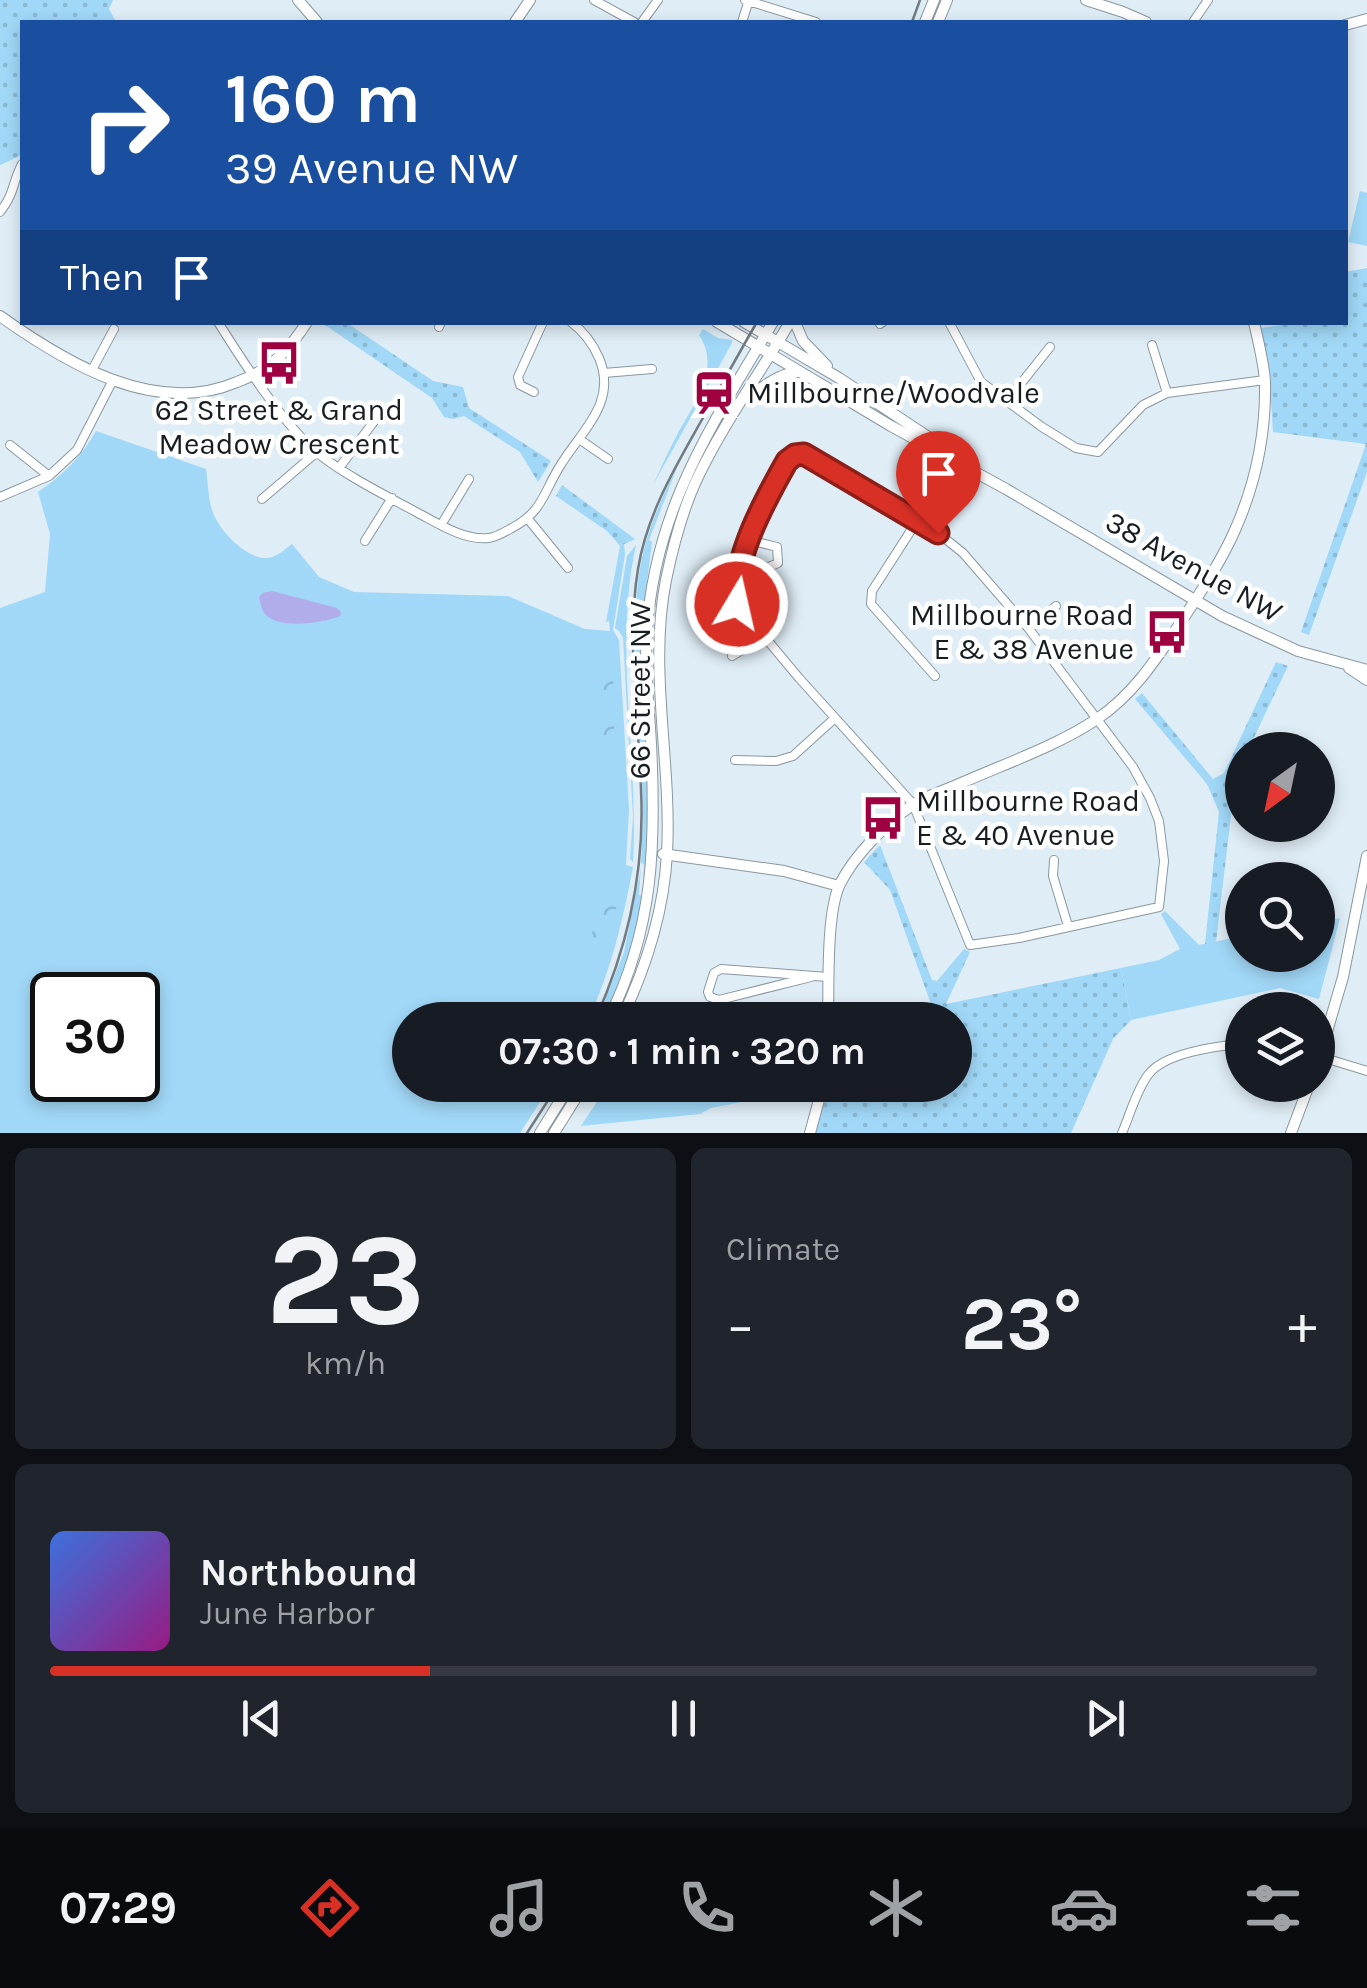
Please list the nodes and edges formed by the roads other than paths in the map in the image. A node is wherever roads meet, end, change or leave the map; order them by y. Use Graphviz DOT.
graph roads {
  1 [pos="594,0"];
  2 [pos="748,0"];
  3 [pos="1086,0"];
  4 [pos="630,20"];
  5 [pos="810,20"];
  6 [pos="1141,20"];
  7 [pos="20,168"];
  8 [pos="12,197"];
  9 [pos="20,203"];
  10 [pos="0,212"];
  11 [pos="0,316"];
  12 [pos="220,325"];
  13 [pos="305,325"];
  14 [pos="541,325"];
  15 [pos="574,325"];
  16 [pos="722,325"];
  17 [pos="751,325"];
  18 [pos="771,325"];
  19 [pos="790,325"];
  20 [pos="794,325"];
  21 [pos="951,325"];
  22 [pos="1255,325"];
  23 [pos="114,328"];
  24 [pos="766,335"];
  25 [pos="778,342"];
  26 [pos="1152,346"];
  27 [pos="758,348"];
  28 [pos="1050,348"];
  29 [pos="770,355"];
  30 [pos="652,368"];
  31 [pos="92,370"];
  32 [pos="799,372"];
  33 [pos="604,374"];
  34 [pos="253,376"];
  35 [pos="839,378"];
  36 [pos="113,380"];
  37 [pos="1265,380"];
  38 [pos="982,382"];
  39 [pos="972,386"];
  40 [pos="534,392"];
  41 [pos="1167,393"];
  42 [pos="742,400"];
  43 [pos="1008,401"];
  44 [pos="378,416"];
  45 [pos="579,439"];
  46 [pos="10,445"];
  47 [pos="317,452"];
  48 [pos="608,459"];
  49 [pos="338,468"];
  50 [pos="49,476"];
  51 [pos="469,478"];
  52 [pos="1006,489"];
  53 [pos="0,497"];
  54 [pos="392,498"];
  55 [pos="262,499"];
  56 [pos="528,519"];
  57 [pos="917,521"];
  58 [pos="441,525"];
  59 [pos="749,540"];
  60 [pos="364,541"];
  61 [pos="568,568"];
  62 [pos="738,582"];
  63 [pos="1194,600"];
  64 [pos="1056,606"];
  65 [pos="1028,629"];
  66 [pos="764,637"];
  67 [pos="732,656"];
  68 [pos="1344,664"];
  69 [pos="1367,670"];
  70 [pos="935,676"];
  71 [pos="1367,680"];
  72 [pos="835,718"];
  73 [pos="1097,719"];
  74 [pos="735,760"];
  75 [pos="913,804"];
  76 [pos="652,852"];
  77 [pos="667,855"];
  78 [pos="1367,856"];
  79 [pos="1054,860"];
  80 [pos="839,886"];
  81 [pos="1068,926"];
  82 [pos="811,977"];
  83 [pos="828,977"];
  84 [pos="616,1002"];
  85 [pos="630,1002"];
  86 [pos="828,1002"];
  87 [pos="1335,1003"];
  88 [pos="1225,1045"];
  89 [pos="1335,1063"];
  90 [pos="1367,1071"];
  91 [pos="559,1102"];
  92 [pos="573,1102"];
  93 [pos="819,1102"];
  94 [pos="1303,1102"];
  95 [pos="540,1133"];
  96 [pos="554,1133"];
  97 [pos="810,1133"];
  98 [pos="1122,1133"];
  99 [pos="1291,1133"];
  1 -- 4 [label="street"];
  2 -- 5 [label="street"];
  3 -- 6 [label="street"];
  7 -- 8 [label="street"];
  8 -- 9 [label="street"];
  8 -- 10 [label="street"];
  11 -- 31 [label="street"];
  12 -- 34 [label="street"];
  13 -- 34 [label="street"];
  14 -- 40 [label="street"];
  15 -- 33 [label="street"];
  16 -- 27 [label="street, 38 Avenue NW"];
  17 -- 24 [label="street, 38 Avenue NW"];
  18 -- 24 [label="street, 66 Street NW"];
  19 -- 25 [label="street, 66 Street NW"];
  20 -- 35 [label="street"];
  21 -- 38 [label="street"];
  22 -- 37 [label="street"];
  23 -- 31 [label="street"];
  24 -- 25 [label="street, 38 Avenue NW"];
  24 -- 27 [label="street, 66 Street NW"];
  25 -- 29 [label="street, 66 Street NW"];
  25 -- 35 [label="street, 38 Avenue NW"];
  26 -- 41 [label="street"];
  27 -- 29 [label="street, 38 Avenue NW"];
  27 -- 76 [label="street, 66 Street NW"];
  28 -- 43 [label="street"];
  29 -- 32 [label="street, 38 Avenue NW"];
  29 -- 42 [label="street, 66 Street NW"];
  30 -- 33 [label="street"];
  31 -- 36 [label="street"];
  32 -- 42 [label="street"];
  32 -- 52 [label="street, 38 Avenue NW"];
  33 -- 45 [label="street"];
  34 -- 36 [label="street"];
  34 -- 47 [label="street"];
  35 -- 52 [label="street, 38 Avenue NW"];
  36 -- 50 [label="street"];
  37 -- 41 [label="street"];
  37 -- 63 [label="street"];
  38 -- 39 [label="street"];
  38 -- 43 [label="street"];
  41 -- 43 [label="street"];
  42 -- 77 [label="street, 66 Street NW"];
  44 -- 49 [label="street"];
  45 -- 48 [label="street"];
  45 -- 56 [label="street"];
  46 -- 50 [label="street"];
  47 -- 49 [label="street"];
  47 -- 55 [label="street"];
  49 -- 54 [label="street"];
  50 -- 53 [label="street"];
  51 -- 58 [label="street"];
  52 -- 63 [label="street, 38 Avenue NW"];
  54 -- 58 [label="street"];
  54 -- 60 [label="street"];
  56 -- 58 [label="street"];
  56 -- 61 [label="street"];
  57 -- 59 [label="street"];
  57 -- 65 [label="street"];
  57 -- 70 [label="street"];
  59 -- 62 [label="street"];
  59 -- 62 [label="street"];
  62 -- 66 [label="street"];
  63 -- 68 [label="street, 38 Avenue NW"];
  63 -- 73 [label="street"];
  64 -- 65 [label="street"];
  65 -- 73 [label="street"];
  66 -- 67 [label="street"];
  66 -- 72 [label="street"];
  68 -- 69 [label="street, 38 Avenue NW"];
  68 -- 71 [label="street"];
  72 -- 74 [label="street"];
  72 -- 75 [label="street"];
  73 -- 75 [label="street"];
  73 -- 81 [label="street"];
  75 -- 80 [label="street"];
  75 -- 81 [label="street"];
  76 -- 77 [label="street"];
  76 -- 84 [label="street, 66 Street NW"];
  77 -- 80 [label="street"];
  77 -- 85 [label="street, 66 Street NW"];
  78 -- 87 [label="street"];
  79 -- 81 [label="street"];
  80 -- 83 [label="street"];
  82 -- 82 [label="street"];
  82 -- 83 [label="street"];
  83 -- 86 [label="street"];
  88 -- 98 [label="street"];
  89 -- 90 [label="street"];
  91 -- 95 [label="street"];
  92 -- 96 [label="street"];
  93 -- 97 [label="street"];
  94 -- 99 [label="street"];
}
